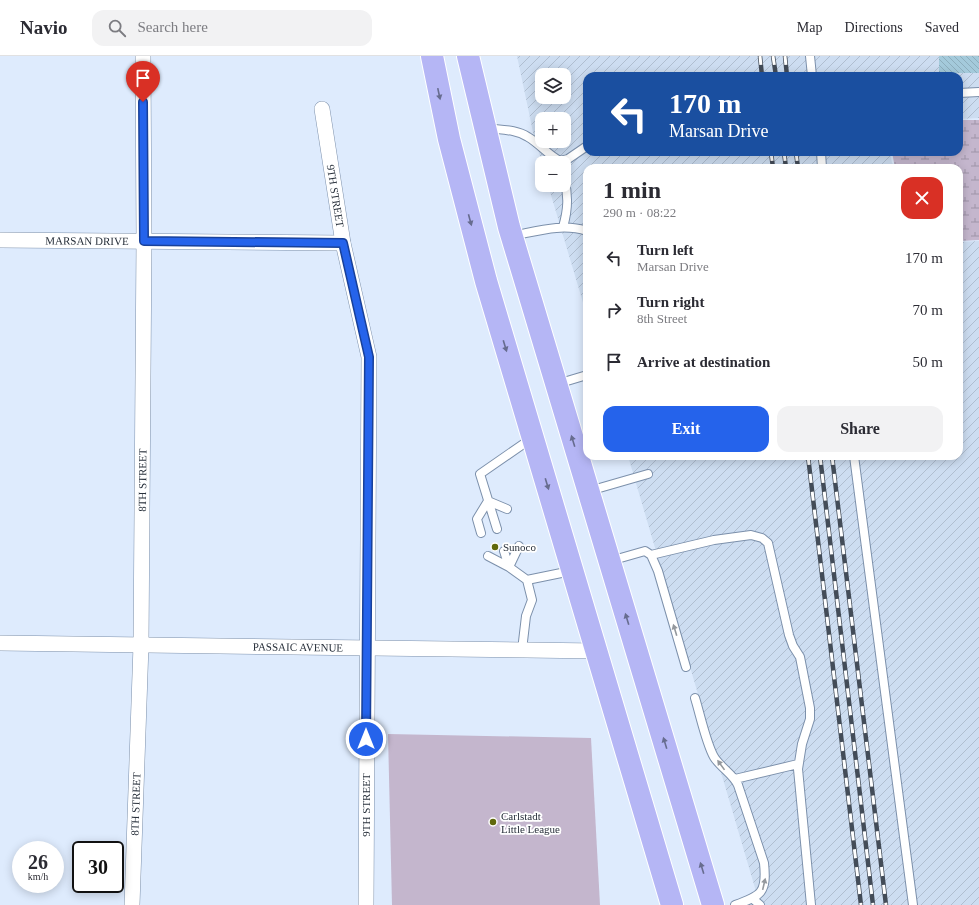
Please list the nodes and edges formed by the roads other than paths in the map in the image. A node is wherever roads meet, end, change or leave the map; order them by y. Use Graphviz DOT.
graph roads {
  1 [pos="143,56"];
  2 [pos="432,56"];
  3 [pos="468,56"];
  4 [pos="810,56"];
  5 [pos="812,72"];
  6 [pos="979,92"];
  7 [pos="963,93"];
  8 [pos="322,109"];
  9 [pos="485,128"];
  10 [pos="583,149"];
  11 [pos="550,156"];
  12 [pos="571,157"];
  13 [pos="567,192"];
  14 [pos="563,227"];
  15 [pos="583,230"];
  16 [pos="512,236"];
  17 [pos="0,240"];
  18 [pos="144,241"];
  19 [pos="343,243"];
  20 [pos="583,376"];
  21 [pos="556,384"];
  22 [pos="533,438"];
  23 [pos="855,460"];
  24 [pos="648,474"];
  25 [pos="589,491"];
  26 [pos="488,501"];
  27 [pos="507,509"];
  28 [pos="497,528"];
  29 [pos="481,533"];
  30 [pos="518,546"];
  31 [pos="504,551"];
  32 [pos="651,555"];
  33 [pos="488,556"];
  34 [pos="610,561"];
  35 [pos="509,567"];
  36 [pos="573,570"];
  37 [pos="527,580"];
  38 [pos="0,643"];
  39 [pos="141,645"];
  40 [pos="366,649"];
  41 [pos="522,650"];
  42 [pos="597,651"];
  43 [pos="686,667"];
  44 [pos="695,698"];
  45 [pos="798,764"];
  46 [pos="735,779"];
  47 [pos="754,899"];
  48 [pos="132,905"];
  49 [pos="366,905"];
  50 [pos="672,905"];
  51 [pos="713,905"];
  52 [pos="735,905"];
  53 [pos="760,905"];
  54 [pos="811,905"];
  55 [pos="913,905"];
  1 -- 18 [label="street, 8TH STREET"];
  2 -- 22 [label="highway, one-way"];
  3 -- 9 [label="highway"];
  4 -- 5 [label="lane"];
  6 -- 7 [label="lane"];
  8 -- 19 [label="street, 9TH STREET"];
  9 -- 11 [label="lane"];
  9 -- 16 [label="highway"];
  10 -- 12 [label="lane"];
  13 -- 14 [label="lane"];
  14 -- 15 [label="lane"];
  14 -- 16 [label="lane"];
  16 -- 21 [label="highway"];
  17 -- 18 [label="street, MARSAN DRIVE"];
  18 -- 19 [label="street, MARSAN DRIVE"];
  18 -- 39 [label="street, 8TH STREET"];
  19 -- 40 [label="street, 9TH STREET"];
  20 -- 21 [label="lane"];
  25 -- 21 [label="highway, one-way"];
  22 -- 26 [label="lane"];
  22 -- 36 [label="highway, one-way"];
  23 -- 55 [label="lane"];
  24 -- 25 [label="lane"];
  25 -- 34 [label="highway"];
  26 -- 27 [label="lane"];
  26 -- 28 [label="lane"];
  26 -- 29 [label="lane"];
  30 -- 35 [label="lane"];
  31 -- 35 [label="lane"];
  32 -- 34 [label="lane"];
  43 -- 32 [label="lane, one-way"];
  32 -- 45 [label="lane"];
  33 -- 35 [label="lane"];
  51 -- 34 [label="highway, one-way"];
  35 -- 37 [label="lane"];
  36 -- 37 [label="lane"];
  36 -- 42 [label="highway"];
  37 -- 41 [label="lane"];
  38 -- 39 [label="street, PASSAIC AVENUE"];
  39 -- 40 [label="street, PASSAIC AVENUE"];
  39 -- 48 [label="street, 8TH STREET"];
  40 -- 41 [label="street, PASSAIC AVENUE"];
  40 -- 49 [label="street, 9TH STREET"];
  41 -- 42 [label="street, PASSAIC AVENUE"];
  42 -- 50 [label="highway"];
  46 -- 44 [label="lane, one-way"];
  45 -- 46 [label="lane"];
  45 -- 54 [label="lane"];
  47 -- 46 [label="lane, one-way"];
  47 -- 52 [label="lane"];
  47 -- 53 [label="lane"];
}
